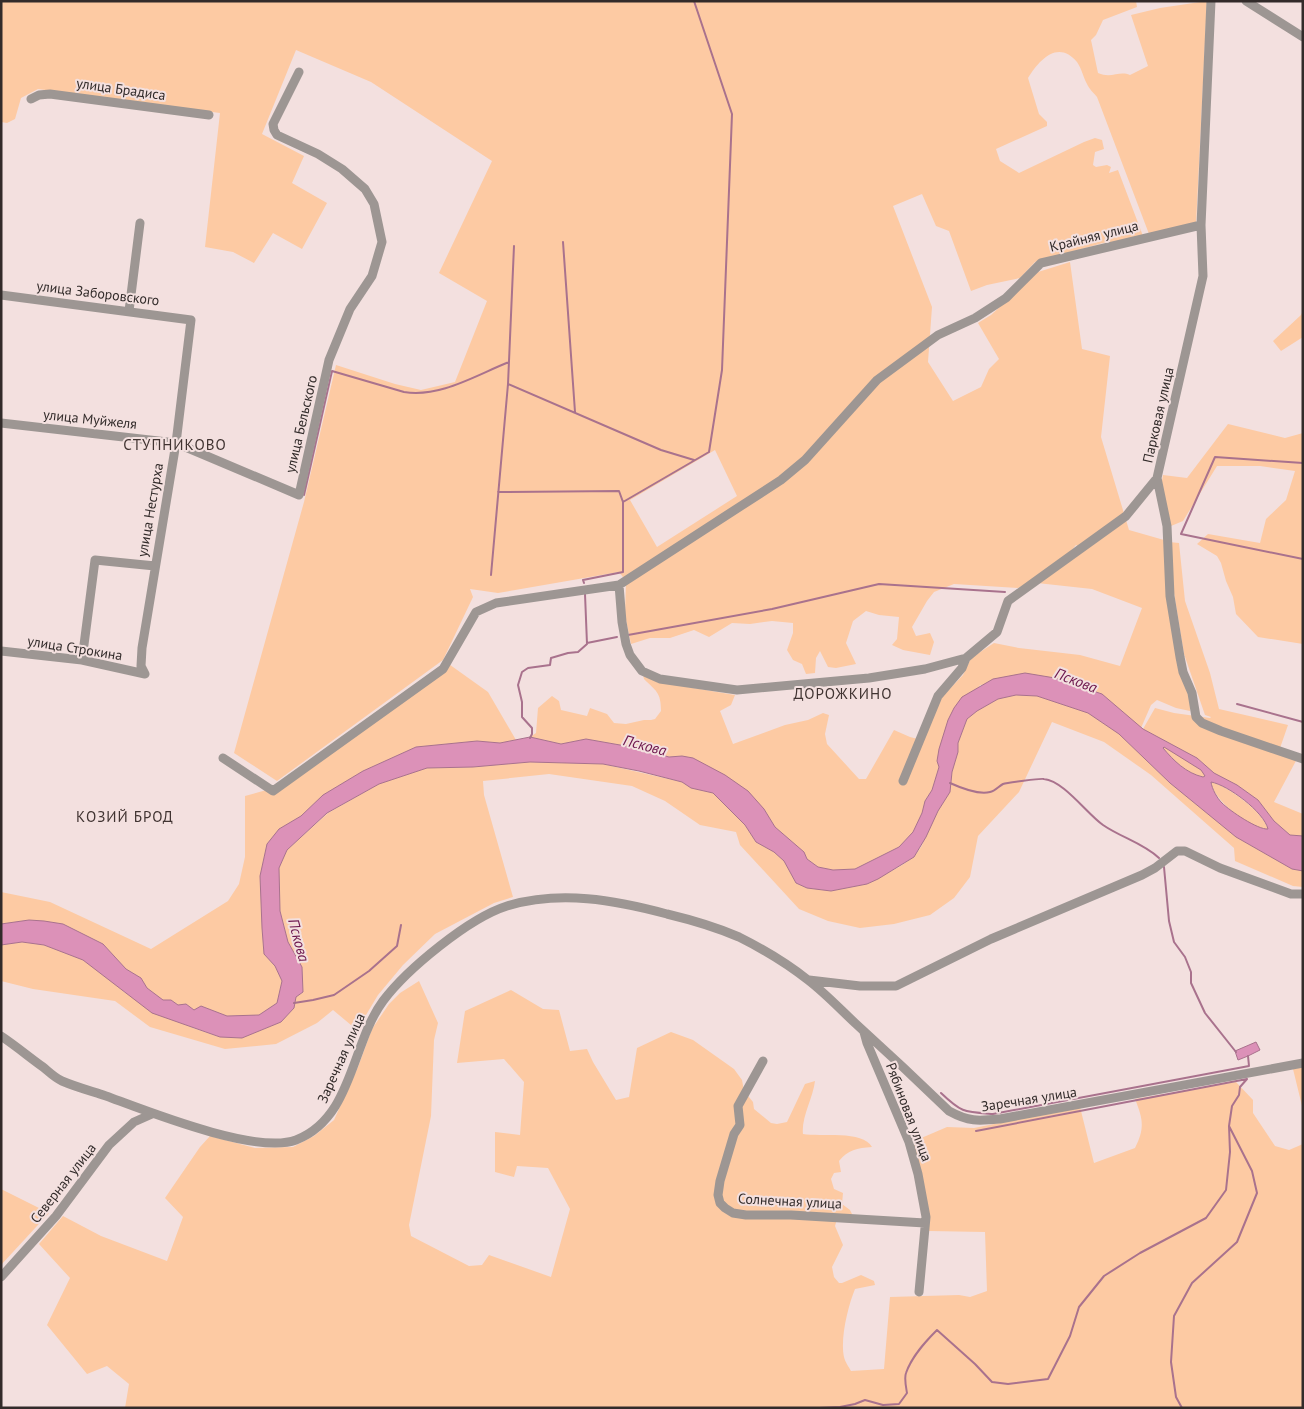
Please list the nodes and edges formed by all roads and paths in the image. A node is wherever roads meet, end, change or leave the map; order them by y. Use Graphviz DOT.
graph roads {
  1 [pos="1211,1"];
  2 [pos="1246,1"];
  3 [pos="1303,37"];
  4 [pos="299,72"];
  5 [pos="31,99"];
  6 [pos="209,114"];
  7 [pos="140,223"];
  8 [pos="1201,225"];
  9 [pos="1,295"];
  10 [pos="129,311"];
  11 [pos="191,320"];
  12 [pos="1,423"];
  13 [pos="176,443"];
  14 [pos="1157,478"];
  15 [pos="155,566"];
  16 [pos="619,584"];
  17 [pos="1,651"];
  18 [pos="966,658"];
  19 [pos="82,660"];
  20 [pos="145,674"];
  21 [pos="223,758"];
  22 [pos="1303,759"];
  23 [pos="903,781"];
  24 [pos="1303,894"];
  25 [pos="808,980"];
  26 [pos="864,1032"];
  27 [pos="1,1036"];
  28 [pos="763,1061"];
  29 [pos="1303,1063"];
  30 [pos="152,1114"];
  31 [pos="925,1223"];
  32 [pos="1,1277"];
  33 [pos="919,1292"];
  1 -- 8 [label="street, Парковая улица"];
  2 -- 3 [label="street"];
  4 -- 13 [label="street, улица Бельского"];
  5 -- 6 [label="street, улица Брадиса"];
  7 -- 10 [label="street"];
  8 -- 14 [label="street, Парковая улица"];
  8 -- 16 [label="street, Крайняя улица"];
  9 -- 10 [label="street, улица Заборовского"];
  10 -- 11 [label="street, улица Заборовского"];
  11 -- 13 [label="street, улица Нестурха"];
  12 -- 13 [label="street, улица Муйжеля"];
  13 -- 15 [label="street, улица Нестурха"];
  14 -- 18 [label="street"];
  14 -- 22 [label="street, Парковая улица"];
  15 -- 19 [label="street"];
  15 -- 20 [label="street, улица Нестурха"];
  16 -- 18 [label="street"];
  16 -- 21 [label="street"];
  17 -- 19 [label="street, улица Строкина"];
  18 -- 23 [label="street"];
  19 -- 20 [label="street, улица Строкина"];
  24 -- 25 [label="street, Заречная улица"];
  25 -- 26 [label="street, Заречная улица"];
  25 -- 30 [label="street, Заречная улица"];
  26 -- 29 [label="street, Заречная улица"];
  26 -- 31 [label="street, Рябиновая улица"];
  27 -- 30 [label="street, Заречная улица"];
  28 -- 31 [label="street, Солнечная улица"];
  30 -- 32 [label="street, Северная улица"];
  31 -- 33 [label="street, Рябиновая улица"];
}
